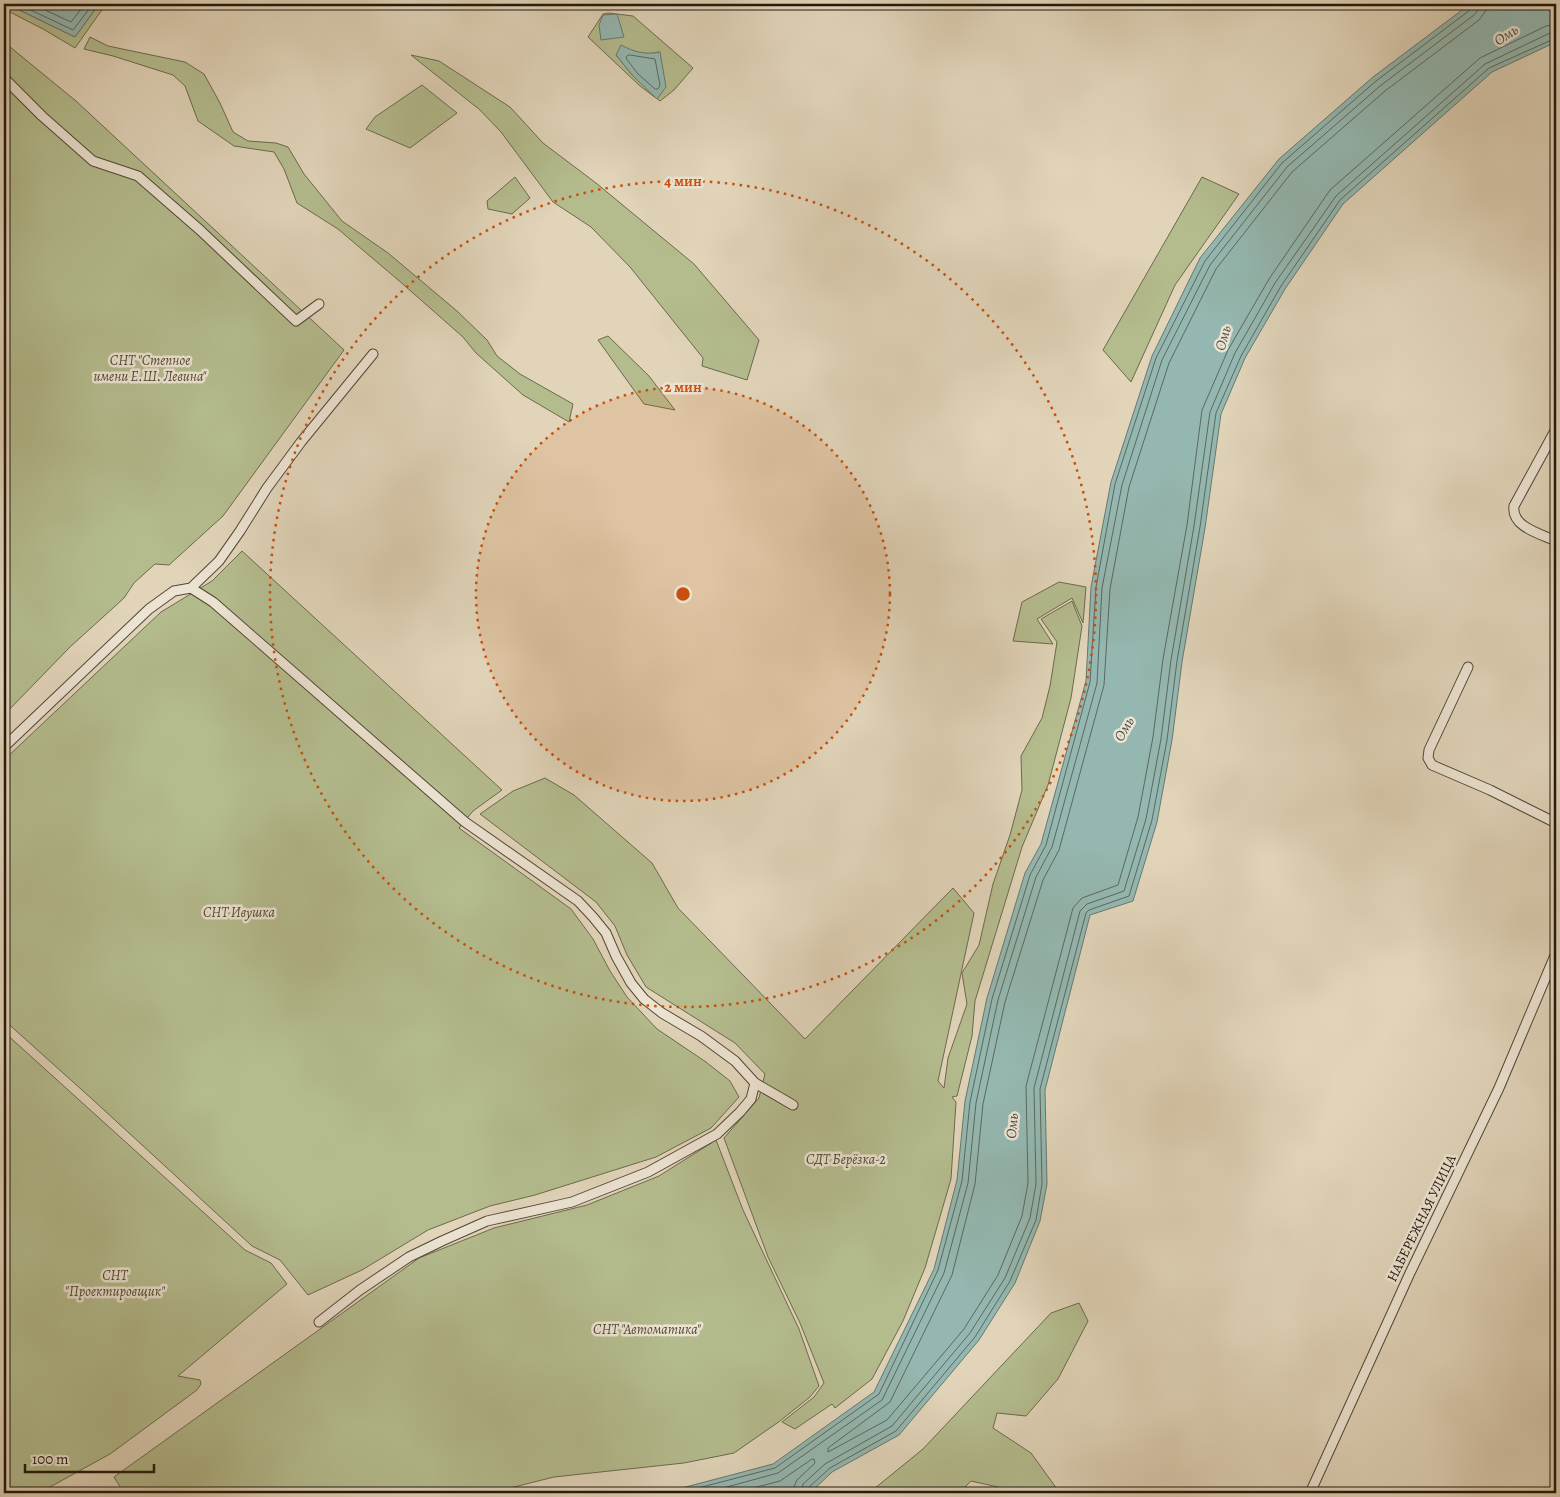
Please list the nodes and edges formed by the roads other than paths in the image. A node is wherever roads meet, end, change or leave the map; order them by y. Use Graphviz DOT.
graph roads {
  1 [pos="4,78"];
  2 [pos="319,304"];
  3 [pos="373,354"];
  4 [pos="1556,429"];
  5 [pos="1556,541"];
  6 [pos="192,588"];
  7 [pos="1468,667"];
  8 [pos="4,747"];
  9 [pos="1556,823"];
  10 [pos="1556,953"];
  11 [pos="754,1083"];
  12 [pos="793,1104"];
  13 [pos="319,1322"];
  14 [pos="1310,1493"];
  1 -- 2 [label="street"];
  3 -- 6 [label="street"];
  4 -- 5 [label="street"];
  6 -- 8 [label="street"];
  6 -- 11 [label="street"];
  7 -- 9 [label="street"];
  10 -- 14 [label="street, НАБЕРЕЖНАЯ УЛИЦА"];
  11 -- 12 [label="street"];
  11 -- 13 [label="street"];
}
